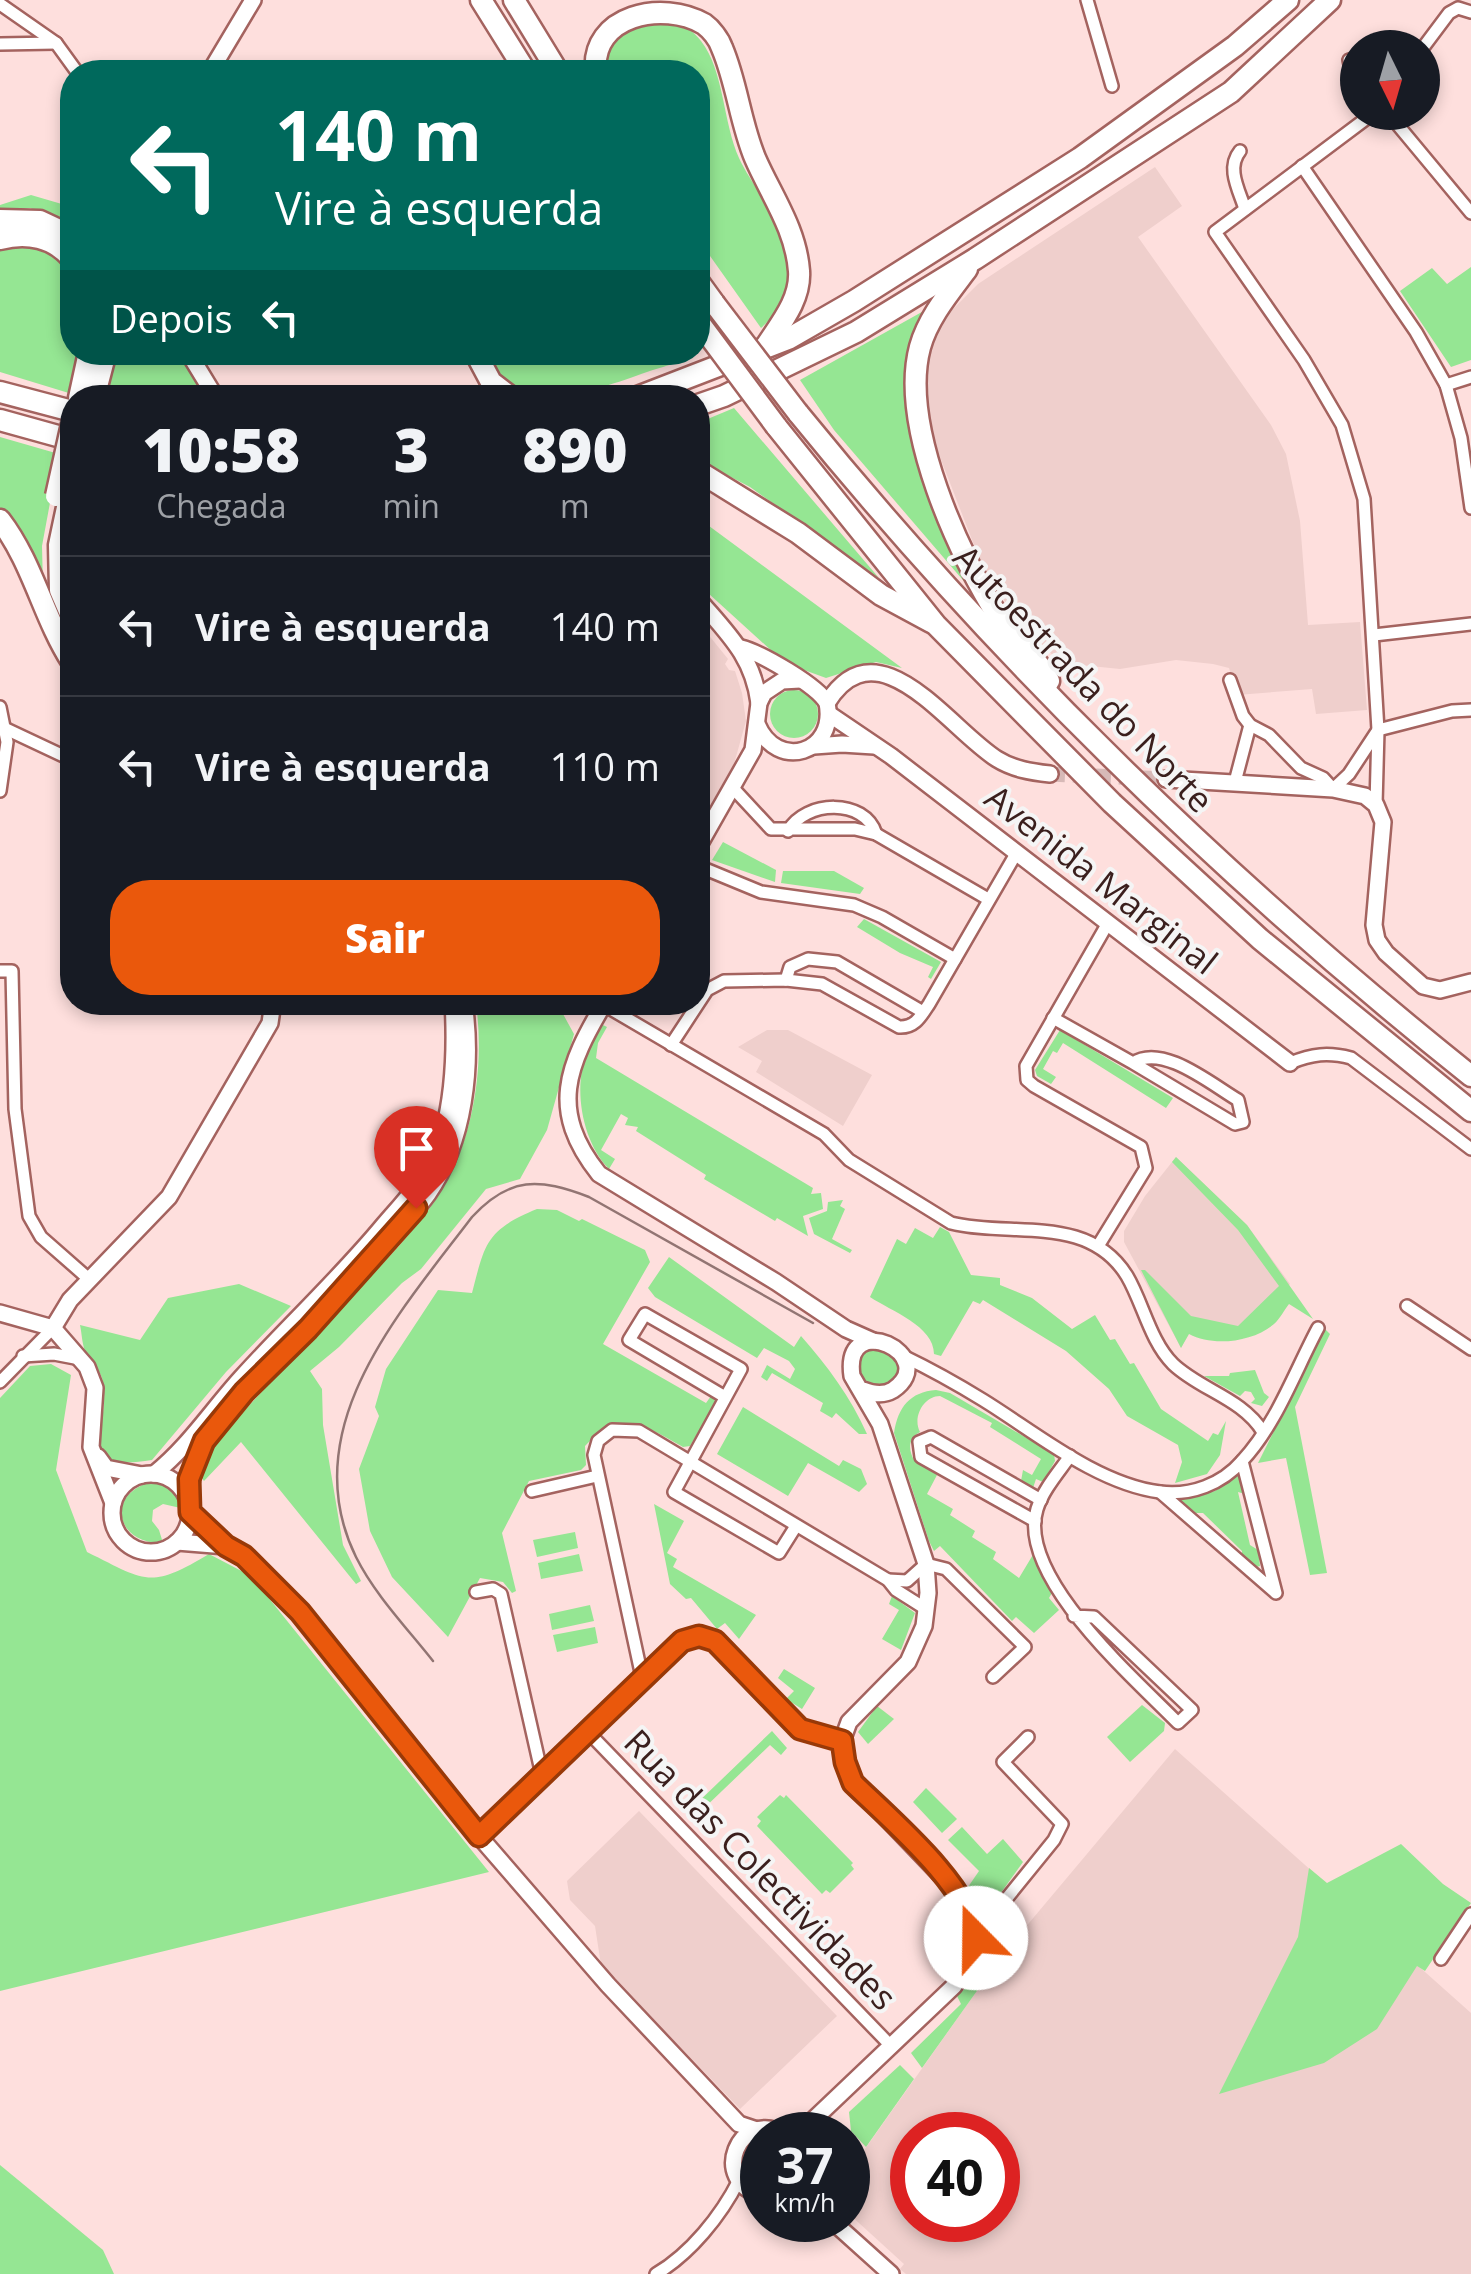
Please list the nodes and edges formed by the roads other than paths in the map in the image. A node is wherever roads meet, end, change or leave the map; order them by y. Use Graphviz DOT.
graph roads {
  1 [pos="253,0"];
  2 [pos="482,0"];
  3 [pos="514,0"];
  4 [pos="1087,0"];
  5 [pos="1288,0"];
  6 [pos="1330,0"];
  7 [pos="0,4"];
  8 [pos="1471,12"];
  9 [pos="1437,30"];
  10 [pos="0,44"];
  11 [pos="56,44"];
  12 [pos="68,60"];
  13 [pos="217,60"];
  14 [pos="519,60"];
  15 [pos="551,60"];
  16 [pos="595,60"];
  17 [pos="1112,86"];
  18 [pos="1345,130"];
  19 [pos="1402,130"];
  20 [pos="1240,151"];
  21 [pos="1302,166"];
  22 [pos="1245,209"];
  23 [pos="1471,213"];
  24 [pos="0,220"];
  25 [pos="60,230"];
  26 [pos="0,239"];
  27 [pos="60,247"];
  28 [pos="975,260"];
  29 [pos="710,297"];
  30 [pos="710,337"];
  31 [pos="766,346"];
  32 [pos="1471,377"];
  33 [pos="670,385"];
  34 [pos="1446,385"];
  35 [pos="3,391"];
  36 [pos="710,401"];
  37 [pos="60,408"];
  38 [pos="0,420"];
  39 [pos="60,437"];
  40 [pos="710,479"];
  41 [pos="1471,492"];
  42 [pos="1471,508"];
  43 [pos="60,509"];
  44 [pos="0,520"];
  45 [pos="60,597"];
  46 [pos="60,601"];
  47 [pos="710,613"];
  48 [pos="1471,624"];
  49 [pos="936,625"];
  50 [pos="1374,635"];
  51 [pos="741,648"];
  52 [pos="1230,680"];
  53 [pos="810,684"];
  54 [pos="838,686"];
  55 [pos="758,703"];
  56 [pos="0,707"];
  57 [pos="828,708"];
  58 [pos="1062,710"];
  59 [pos="1471,710"];
  60 [pos="757,724"];
  61 [pos="1250,725"];
  62 [pos="4,728"];
  63 [pos="1378,730"];
  64 [pos="812,746"];
  65 [pos="874,746"];
  66 [pos="787,752"];
  67 [pos="60,754"];
  68 [pos="746,768"];
  69 [pos="1050,774"];
  70 [pos="1166,779"];
  71 [pos="1235,782"];
  72 [pos="732,788"];
  73 [pos="1333,789"];
  74 [pos="0,791"];
  75 [pos="1376,805"];
  76 [pos="710,826"];
  77 [pos="788,831"];
  78 [pos="876,834"];
  79 [pos="1017,852"];
  80 [pos="710,871"];
  81 [pos="988,899"];
  82 [pos="1108,924"];
  83 [pos="955,959"];
  84 [pos="0,971"];
  85 [pos="786,980"];
  86 [pos="1471,982"];
  87 [pos="710,988"];
  88 [pos="924,1012"];
  89 [pos="271,1015"];
  90 [pos="454,1015"];
  91 [pos="465,1015"];
  92 [pos="598,1015"];
  93 [pos="622,1015"];
  94 [pos="691,1015"];
  95 [pos="1054,1018"];
  96 [pos="671,1045"];
  97 [pos="1290,1062"];
  98 [pos="1133,1063"];
  99 [pos="1471,1076"];
  100 [pos="1471,1111"];
  101 [pos="1471,1149"];
  102 [pos="1098,1246"];
  103 [pos="90,1280"];
  104 [pos="1408,1306"];
  105 [pos="0,1312"];
  106 [pos="53,1328"];
  107 [pos="1318,1328"];
  108 [pos="846,1329"];
  109 [pos="872,1341"];
  110 [pos="1471,1349"];
  111 [pos="857,1350"];
  112 [pos="23,1356"];
  113 [pos="903,1356"];
  114 [pos="80,1359"];
  115 [pos="923,1365"];
  116 [pos="905,1373"];
  117 [pos="0,1382"];
  118 [pos="863,1390"];
  119 [pos="888,1392"];
  120 [pos="725,1397"];
  121 [pos="880,1424"];
  122 [pos="1263,1432"];
  123 [pos="90,1447"];
  124 [pos="1070,1456"];
  125 [pos="1242,1461"];
  126 [pos="690,1462"];
  127 [pos="148,1475"];
  128 [pos="596,1476"];
  129 [pos="532,1490"];
  130 [pos="1160,1492"];
  131 [pos="1041,1500"];
  132 [pos="113,1503"];
  133 [pos="190,1508"];
  134 [pos="1036,1522"];
  135 [pos="796,1526"];
  136 [pos="178,1542"];
  137 [pos="226,1546"];
  138 [pos="926,1564"];
  139 [pos="888,1580"];
  140 [pos="907,1581"];
  141 [pos="476,1592"];
  142 [pos="927,1601"];
  143 [pos="1074,1616"];
  144 [pos="642,1677"];
  145 [pos="992,1677"];
  146 [pos="588,1732"];
  147 [pos="1028,1737"];
  148 [pos="842,1741"];
  149 [pos="542,1775"];
  150 [pos="479,1836"];
  151 [pos="1471,1914"];
  152 [pos="974,1920"];
  153 [pos="1441,1959"];
  154 [pos="892,2047"];
  155 [pos="825,2112"];
  156 [pos="740,2124"];
  157 [pos="740,2146"];
  158 [pos="739,2180"];
  159 [pos="740,2201"];
  160 [pos="726,2206"];
  161 [pos="855,2242"];
  162 [pos="656,2274"];
  163 [pos="891,2274"];
  1 -- 13 [label="street"];
  2 -- 14 [label="highway"];
  3 -- 15 [label="highway"];
  4 -- 17 [label="street"];
  5 -- 31 [label="highway"];
  6 -- 28 [label="highway"];
  7 -- 11 [label="street"];
  8 -- 9 [label="street"];
  10 -- 11 [label="street"];
  11 -- 12 [label="street"];
  16 -- 31 [label="highway"];
  18 -- 21 [label="street"];
  19 -- 23 [label="street"];
  20 -- 22 [label="street"];
  21 -- 22 [label="street"];
  21 -- 34 [label="street"];
  22 -- 50 [label="street"];
  24 -- 25 [label="highway"];
  26 -- 27 [label="highway"];
  28 -- 36 [label="highway"];
  28 -- 58 [label="highway"];
  29 -- 58 [label="highway, Autoestrada do Norte, bridge"];
  30 -- 49 [label="highway, Autoestrada do Norte, bridge"];
  31 -- 33 [label="highway"];
  32 -- 34 [label="street"];
  34 -- 41 [label="street"];
  35 -- 37 [label="highway"];
  38 -- 39 [label="highway"];
  40 -- 49 [label="highway"];
  41 -- 42 [label="street"];
  43 -- 45 [label="highway"];
  44 -- 46 [label="highway"];
  47 -- 51 [label="street"];
  48 -- 50 [label="street"];
  49 -- 100 [label="highway, Autoestrada do Norte"];
  50 -- 63 [label="street"];
  51 -- 53 [label="street"];
  51 -- 55 [label="street"];
  52 -- 61 [label="street"];
  53 -- 54 [label="street"];
  53 -- 55 [label="street"];
  53 -- 57 [label="street"];
  54 -- 57 [label="street"];
  54 -- 69 [label="street"];
  55 -- 60 [label="street"];
  56 -- 62 [label="street"];
  57 -- 64 [label="street"];
  57 -- 65 [label="street, Avenida Marginal"];
  58 -- 99 [label="highway, Autoestrada do Norte"];
  59 -- 63 [label="street"];
  60 -- 66 [label="street"];
  60 -- 68 [label="street"];
  61 -- 71 [label="street"];
  61 -- 73 [label="street"];
  62 -- 67 [label="street"];
  62 -- 74 [label="street"];
  63 -- 73 [label="street"];
  63 -- 75 [label="street"];
  64 -- 65 [label="street"];
  64 -- 66 [label="street"];
  65 -- 79 [label="street, Avenida Marginal"];
  66 -- 68 [label="street"];
  68 -- 72 [label="street"];
  70 -- 71 [label="street"];
  71 -- 73 [label="street"];
  72 -- 76 [label="street"];
  72 -- 77 [label="street"];
  73 -- 75 [label="street"];
  75 -- 86 [label="street"];
  77 -- 78 [label="street"];
  77 -- 78 [label="street"];
  78 -- 81 [label="street"];
  79 -- 81 [label="street"];
  79 -- 82 [label="street, Avenida Marginal"];
  80 -- 83 [label="street"];
  81 -- 83 [label="street"];
  82 -- 95 [label="street"];
  82 -- 97 [label="street, Avenida Marginal"];
  83 -- 88 [label="street"];
  84 -- 103 [label="street"];
  85 -- 87 [label="street"];
  85 -- 88 [label="street"];
  85 -- 88 [label="street"];
  89 -- 103 [label="street"];
  90 -- 127 [label="street"];
  91 -- 133 [label="street"];
  92 -- 108 [label="street"];
  93 -- 96 [label="street"];
  94 -- 96 [label="street"];
  95 -- 98 [label="street"];
  95 -- 102 [label="street"];
  96 -- 102 [label="street"];
  97 -- 101 [label="street"];
  98 -- 98 [label="street"];
  102 -- 122 [label="street"];
  103 -- 106 [label="street"];
  104 -- 110 [label="street"];
  105 -- 106 [label="street"];
  106 -- 112 [label="street"];
  106 -- 114 [label="street"];
  107 -- 122 [label="street"];
  108 -- 109 [label="street"];
  108 -- 111 [label="street"];
  109 -- 111 [label="street"];
  109 -- 113 [label="street"];
  111 -- 118 [label="street"];
  112 -- 114 [label="street"];
  112 -- 117 [label="street"];
  113 -- 115 [label="street"];
  113 -- 116 [label="street"];
  114 -- 123 [label="street"];
  115 -- 116 [label="street"];
  115 -- 124 [label="street"];
  116 -- 119 [label="street"];
  118 -- 119 [label="street"];
  118 -- 121 [label="street"];
  119 -- 121 [label="street"];
  120 -- 120 [label="street"];
  120 -- 126 [label="street"];
  121 -- 138 [label="street"];
  122 -- 125 [label="street"];
  123 -- 127 [label="street"];
  123 -- 132 [label="street"];
  124 -- 130 [label="street"];
  124 -- 131 [label="street"];
  125 -- 130 [label="street"];
  125 -- 130 [label="street"];
  126 -- 128 [label="street"];
  126 -- 135 [label="street"];
  126 -- 135 [label="street"];
  127 -- 132 [label="street"];
  127 -- 133 [label="street"];
  128 -- 129 [label="street"];
  128 -- 144 [label="street"];
  131 -- 134 [label="street"];
  131 -- 134 [label="street"];
  132 -- 136 [label="street"];
  133 -- 136 [label="street"];
  133 -- 137 [label="street"];
  134 -- 143 [label="street"];
  135 -- 139 [label="street"];
  136 -- 137 [label="street"];
  137 -- 150 [label="street"];
  138 -- 140 [label="street"];
  138 -- 142 [label="street"];
  138 -- 145 [label="street"];
  139 -- 140 [label="street"];
  139 -- 142 [label="street"];
  140 -- 142 [label="street"];
  141 -- 149 [label="street"];
  142 -- 148 [label="street"];
  143 -- 143 [label="street"];
  144 -- 146 [label="street"];
  144 -- 148 [label="street"];
  146 -- 149 [label="street"];
  146 -- 154 [label="street, Rua das Colectividades"];
  147 -- 152 [label="street"];
  148 -- 152 [label="street"];
  149 -- 150 [label="street"];
  150 -- 156 [label="street"];
  151 -- 153 [label="street"];
  152 -- 154 [label="street"];
  154 -- 155 [label="street"];
  157 -- 158 [label="street"];
  158 -- 160 [label="street"];
  159 -- 160 [label="street"];
  160 -- 162 [label="street"];
  161 -- 163 [label="street"];
}
